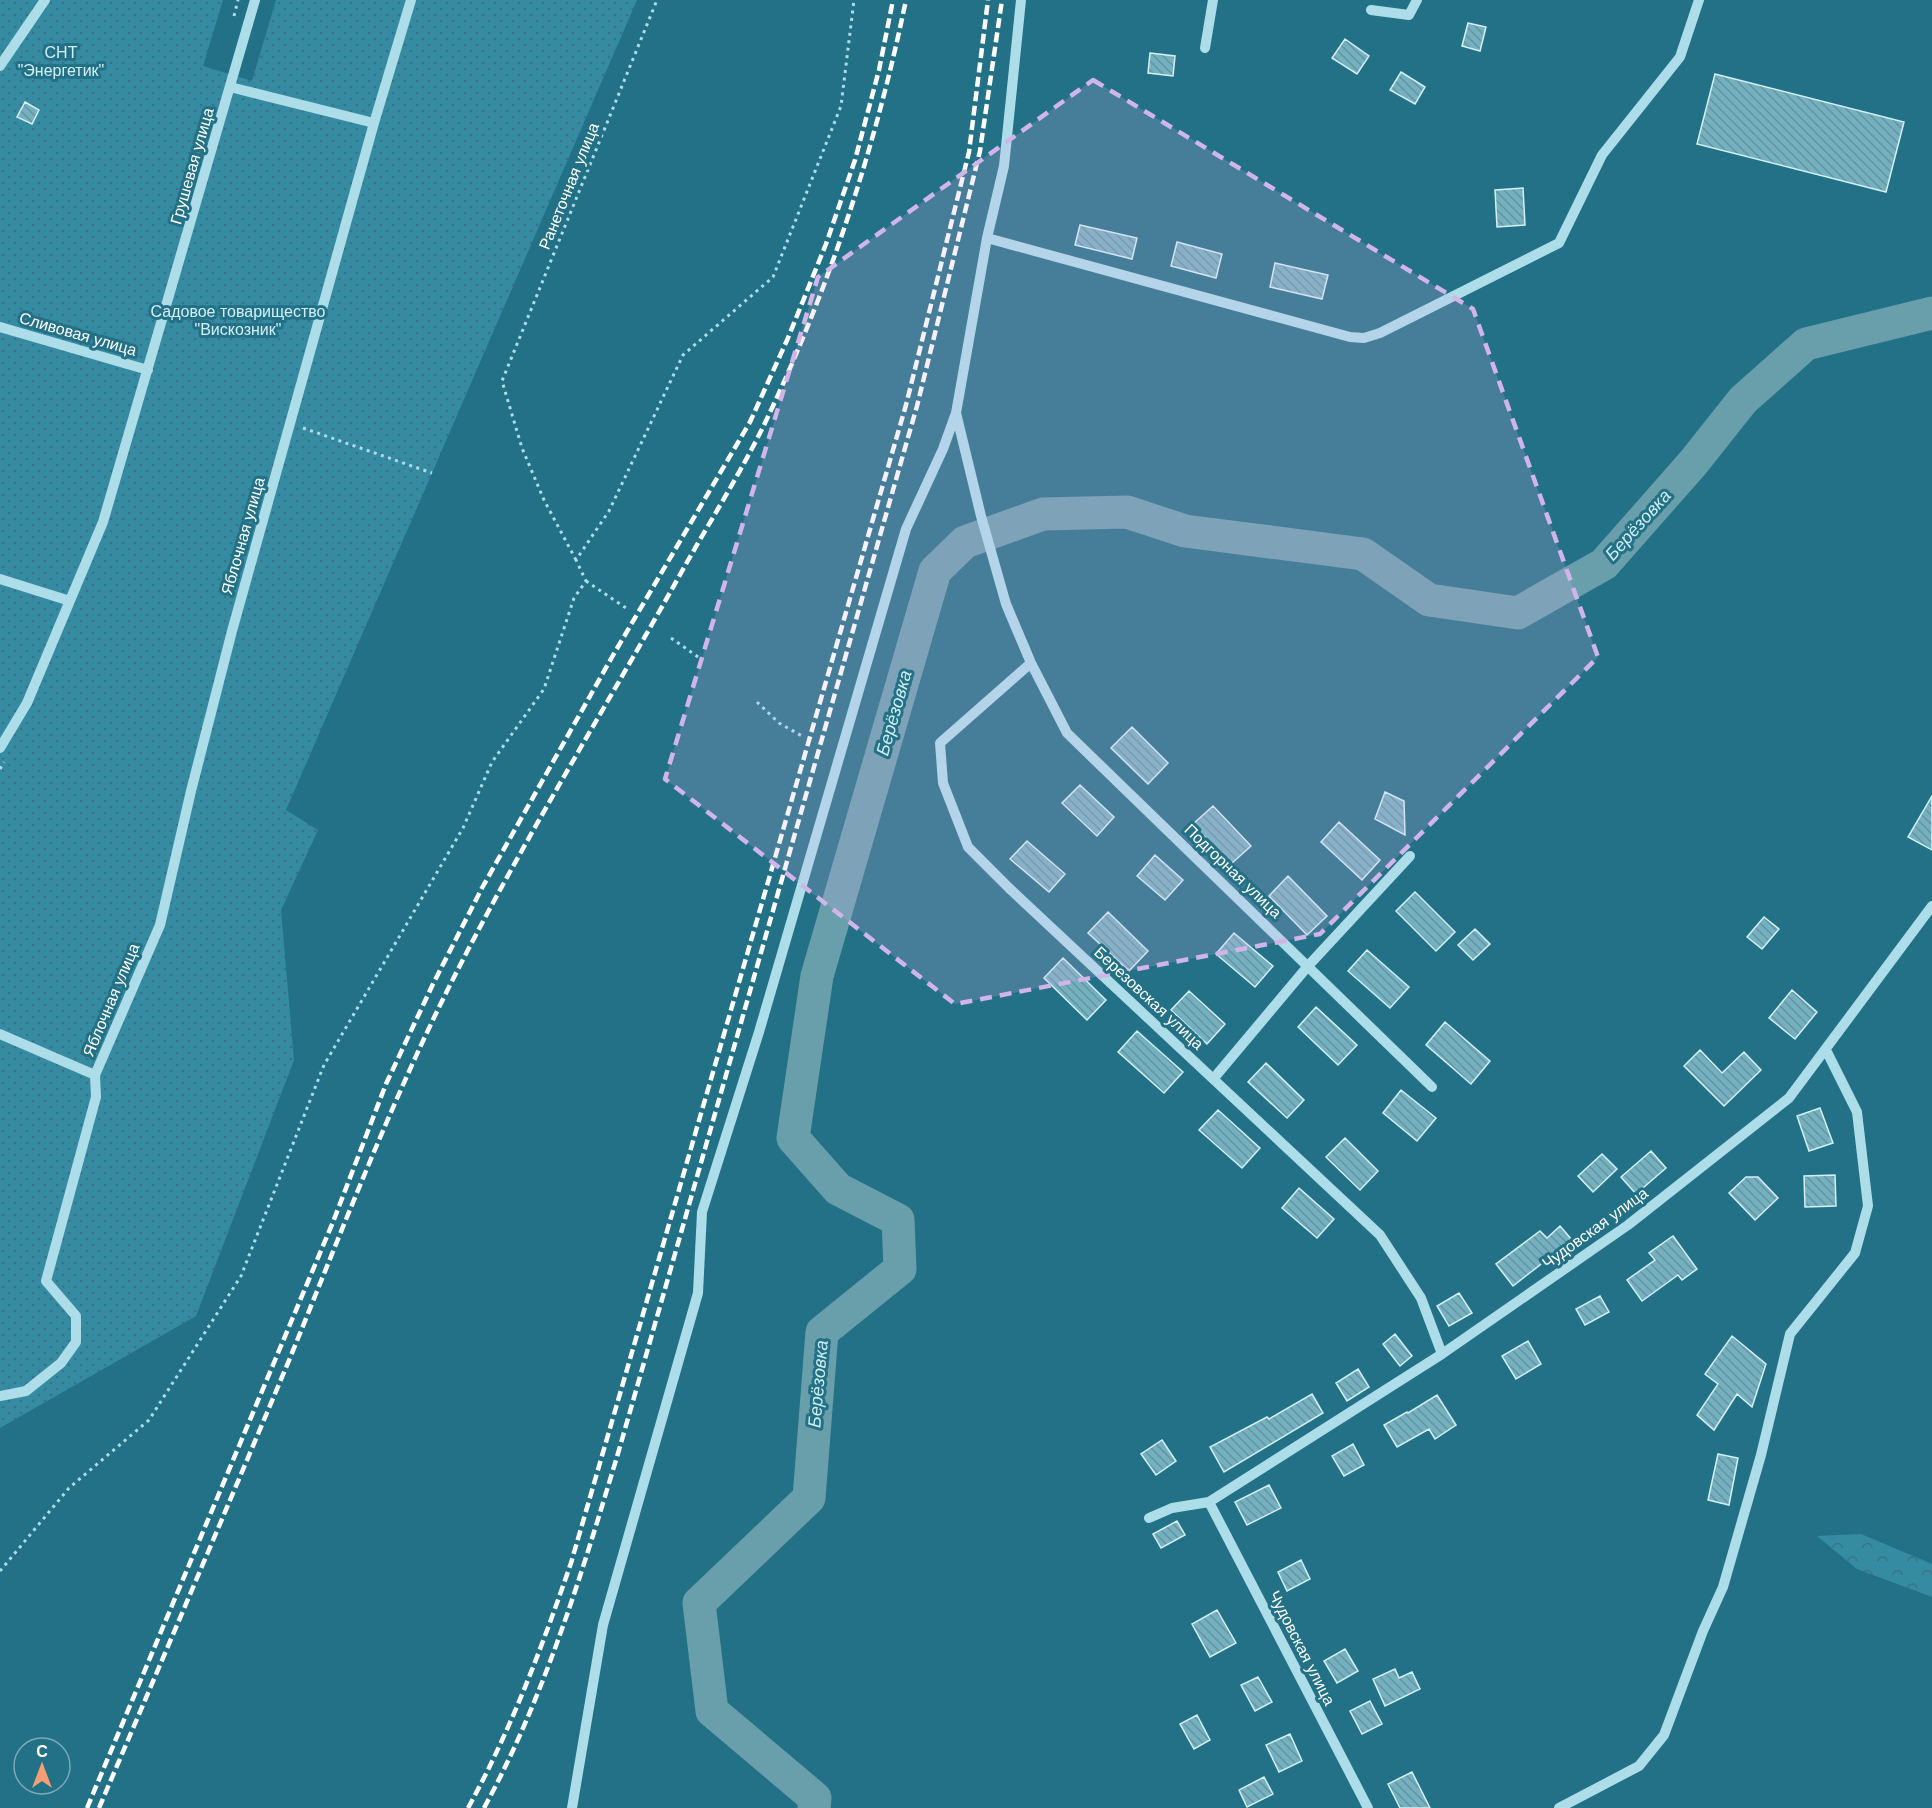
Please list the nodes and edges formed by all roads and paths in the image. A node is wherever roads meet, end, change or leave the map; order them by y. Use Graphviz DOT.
graph roads {
  1 [pos="45,0"];
  2 [pos="255,0"];
  3 [pos="411,0"];
  4 [pos="657,0"];
  5 [pos="854,0"];
  6 [pos="1021,0"];
  7 [pos="1213,0"];
  8 [pos="1417,0"];
  9 [pos="1699,0"];
  10 [pos="1371,10"];
  11 [pos="1204,48"];
  12 [pos="0,66"];
  13 [pos="230,87"];
  14 [pos="374,123"];
  15 [pos="987,238"];
  16 [pos="0,327"];
  17 [pos="148,370"];
  18 [pos="956,413"];
  19 [pos="290,424"];
  20 [pos="432,473"];
  21 [pos="576,560"];
  22 [pos="0,579"];
  23 [pos="586,581"];
  24 [pos="70,601"];
  25 [pos="629,610"];
  26 [pos="671,638"];
  27 [pos="701,659"];
  28 [pos="1031,663"];
  29 [pos="757,702"];
  30 [pos="802,736"];
  31 [pos="0,748"];
  32 [pos="1410,856"];
  33 [pos="1932,906"];
  34 [pos="1308,966"];
  35 [pos="0,1034"];
  36 [pos="1826,1050"];
  37 [pos="95,1075"];
  38 [pos="1214,1078"];
  39 [pos="1432,1088"];
  40 [pos="1442,1354"];
  41 [pos="0,1396"];
  42 [pos="1209,1502"];
  43 [pos="1149,1518"];
  44 [pos="0,1571"];
  45 [pos="572,1808"];
  46 [pos="1368,1808"];
  47 [pos="1559,1808"];
  1 -- 12 [label="street"];
  2 -- 13 [label="street, Грушевая улица"];
  3 -- 14 [label="street, Яблочная улица"];
  4 -- 21 [label="path, Ранеточная улица"];
  5 -- 21 [label="path"];
  6 -- 15 [label="street"];
  7 -- 11 [label="street"];
  8 -- 10 [label="street"];
  9 -- 15 [label="street"];
  13 -- 14 [label="street"];
  13 -- 17 [label="street, Грушевая улица"];
  14 -- 19 [label="street, Яблочная улица"];
  15 -- 18 [label="street"];
  16 -- 17 [label="street, Сливовая улица"];
  17 -- 24 [label="street, Грушевая улица"];
  18 -- 28 [label="street, Подгорная улица"];
  18 -- 45 [label="street"];
  19 -- 20 [label="path"];
  19 -- 37 [label="street, Яблочная улица"];
  21 -- 23 [label="path"];
  22 -- 24 [label="street"];
  23 -- 25 [label="path"];
  23 -- 44 [label="path"];
  24 -- 31 [label="street, Грушевая улица"];
  26 -- 27 [label="path"];
  28 -- 34 [label="street, Подгорная улица"];
  28 -- 38 [label="street, Березовская улица"];
  29 -- 30 [label="path"];
  32 -- 34 [label="street"];
  33 -- 36 [label="street, Чудовская улица"];
  34 -- 38 [label="street"];
  34 -- 39 [label="street, Подгорная улица"];
  35 -- 37 [label="street, Яблочная улица"];
  36 -- 40 [label="street, Чудовская улица"];
  36 -- 47 [label="street"];
  37 -- 41 [label="street, Яблочная улица"];
  38 -- 40 [label="street, Березовская улица"];
  40 -- 42 [label="street, Чудовская улица"];
  42 -- 43 [label="street, Чудовская улица"];
  42 -- 46 [label="street, Чудовская улица"];
}
